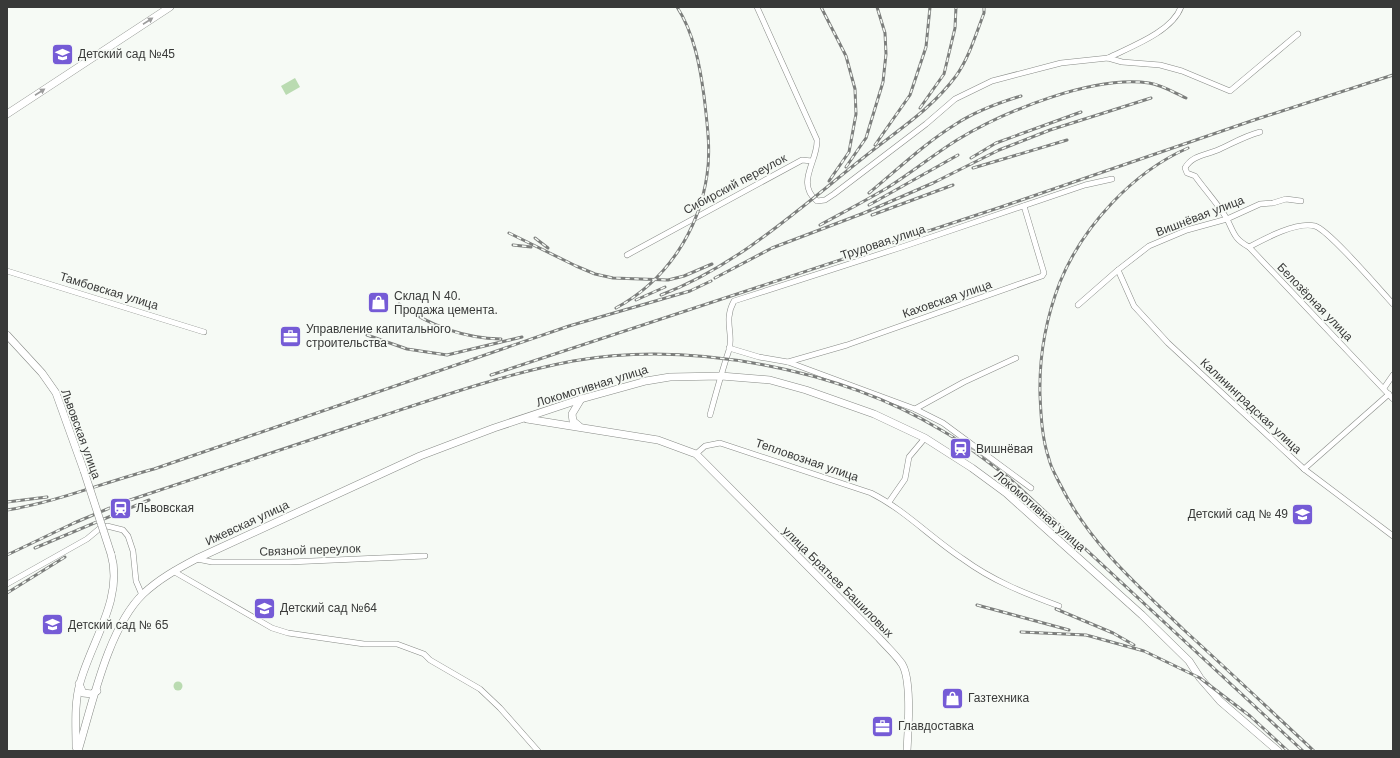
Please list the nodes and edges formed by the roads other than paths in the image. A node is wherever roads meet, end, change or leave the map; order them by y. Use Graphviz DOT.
graph roads {
  1 [pos="170,7"];
  2 [pos="757,7"];
  3 [pos="1181,8"];
  4 [pos="1298,34"];
  5 [pos="1108,58"];
  6 [pos="7,114"];
  7 [pos="1260,132"];
  8 [pos="812,161"];
  9 [pos="1112,179"];
  10 [pos="1300,201"];
  11 [pos="1024,206"];
  12 [pos="1227,219"];
  13 [pos="1249,248"];
  14 [pos="628,255"];
  15 [pos="1118,270"];
  16 [pos="7,271"];
  17 [pos="1393,304"];
  18 [pos="1078,305"];
  19 [pos="204,332"];
  20 [pos="7,336"];
  21 [pos="729,348"];
  22 [pos="1016,358"];
  23 [pos="788,362"];
  24 [pos="1393,374"];
  25 [pos="721,376"];
  26 [pos="1384,388"];
  27 [pos="1391,396"];
  28 [pos="581,399"];
  29 [pos="915,409"];
  30 [pos="710,415"];
  31 [pos="524,418"];
  32 [pos="579,426"];
  33 [pos="925,438"];
  34 [pos="696,454"];
  35 [pos="1304,469"];
  36 [pos="1031,488"];
  37 [pos="889,502"];
  38 [pos="1393,536"];
  39 [pos="425,556"];
  40 [pos="196,559"];
  41 [pos="173,571"];
  42 [pos="7,584"];
  43 [pos="142,595"];
  44 [pos="1059,606"];
  45 [pos="79,684"];
  46 [pos="97,691"];
  47 [pos="77,751"];
  48 [pos="538,751"];
  49 [pos="907,751"];
  50 [pos="1278,751"];
  6 -- 1 [label="street, one-way"];
  2 -- 8 [label="street"];
  3 -- 5 [label="street"];
  4 -- 5 [label="street"];
  5 -- 8 [label="street"];
  7 -- 12 [label="street"];
  8 -- 14 [label="street, Сибирский переулок"];
  9 -- 11 [label="street, Трудовая улица"];
  10 -- 12 [label="street, Вишнёвая улица"];
  11 -- 21 [label="street, Трудовая улица"];
  11 -- 23 [label="street, Каховская улица"];
  12 -- 13 [label="street, Белозёрная улица"];
  12 -- 15 [label="street, Вишнёвая улица"];
  13 -- 17 [label="street"];
  13 -- 26 [label="street, Белозёрная улица"];
  15 -- 18 [label="street, Вишнёвая улица"];
  15 -- 35 [label="street, Калининградская улица"];
  16 -- 19 [label="street, Тамбовская улица"];
  20 -- 45 [label="street, Львовская улица, bridge"];
  21 -- 23 [label="street"];
  21 -- 25 [label="street, Трудовая улица"];
  22 -- 29 [label="street"];
  23 -- 29 [label="street"];
  24 -- 26 [label="street"];
  25 -- 28 [label="street, Локомотивная улица"];
  25 -- 30 [label="street, Трудовая улица"];
  25 -- 33 [label="street, Локомотивная улица"];
  26 -- 27 [label="street, Белозёрная улица"];
  27 -- 35 [label="street"];
  28 -- 31 [label="street, Локомотивная улица"];
  28 -- 32 [label="street"];
  29 -- 36 [label="street"];
  31 -- 32 [label="street"];
  31 -- 40 [label="street, Ижевская улица"];
  32 -- 34 [label="street"];
  33 -- 37 [label="street"];
  33 -- 50 [label="street, Локомотивная улица"];
  34 -- 37 [label="street, Тепловозная улица"];
  34 -- 49 [label="street, улица Братьев Башиловых"];
  35 -- 38 [label="street, Калининградская улица"];
  37 -- 44 [label="street, Тепловозная улица"];
  39 -- 40 [label="street, Связной переулок"];
  40 -- 41 [label="street, Ижевская улица"];
  41 -- 43 [label="street, Ижевская улица"];
  41 -- 48 [label="street"];
  42 -- 43 [label="street"];
  43 -- 46 [label="street, Ижевская улица"];
  45 -- 46 [label="street"];
  45 -- 47 [label="street, Львовская улица"];
  46 -- 47 [label="street, Ижевская улица"];
}
